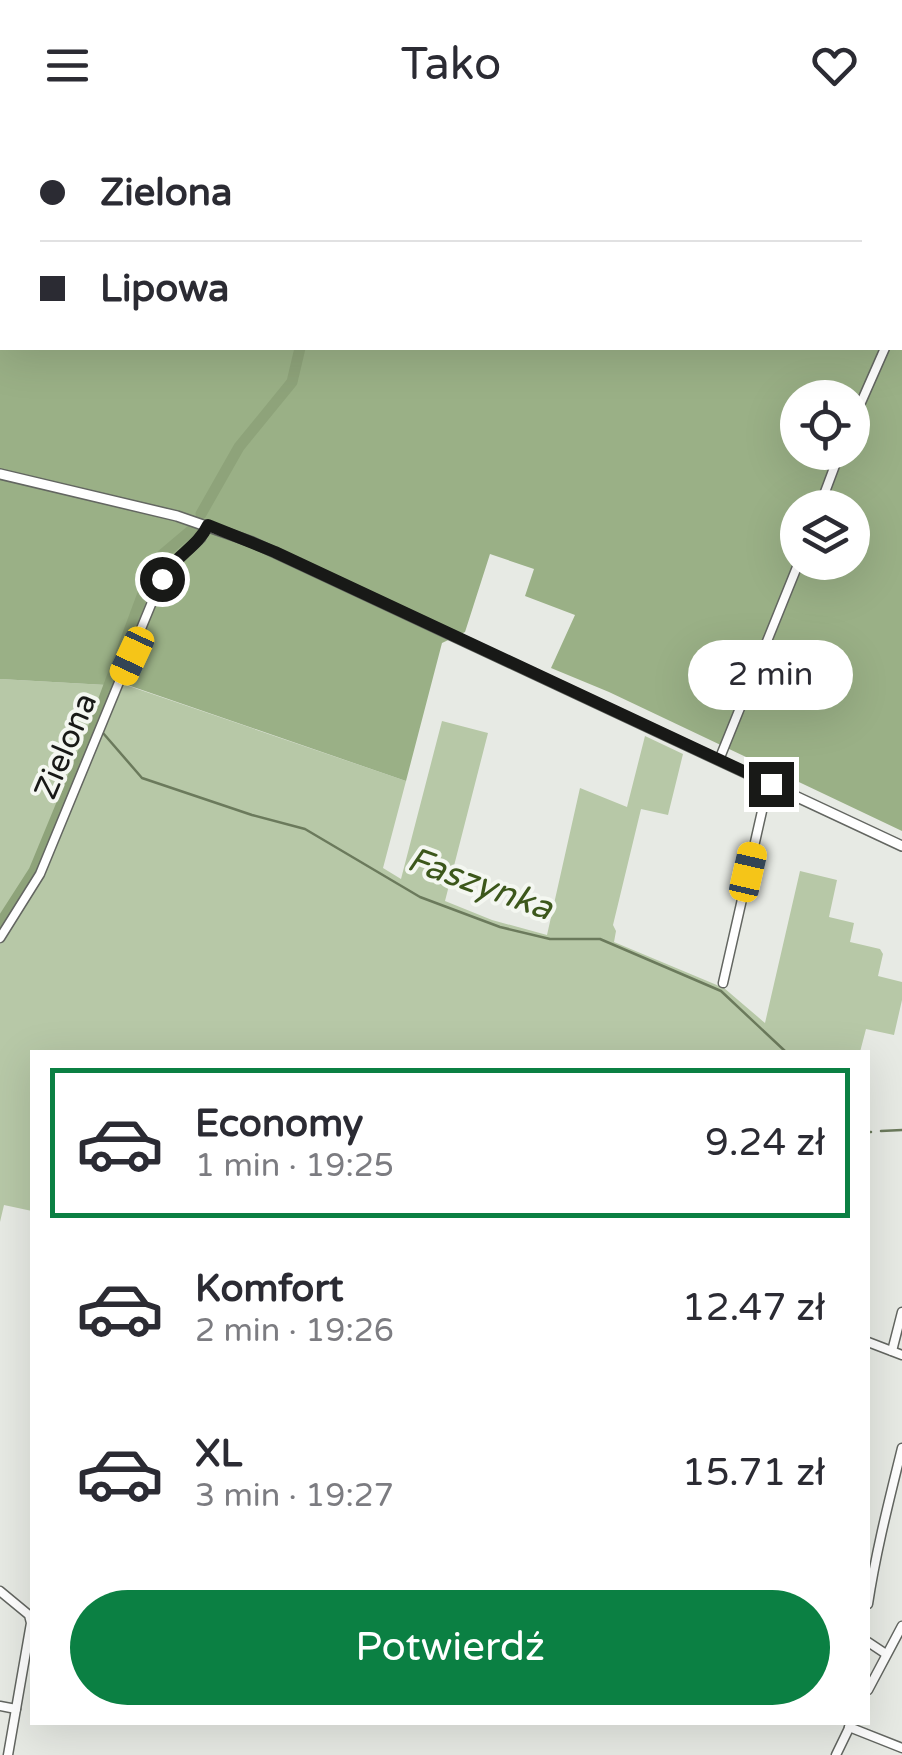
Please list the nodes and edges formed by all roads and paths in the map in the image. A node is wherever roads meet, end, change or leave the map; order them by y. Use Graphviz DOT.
graph roads {
  1 [pos="884,350"];
  2 [pos="870,382"];
  3 [pos="0,474"];
  4 [pos="208,525"];
  5 [pos="792,580"];
  6 [pos="719,760"];
  7 [pos="771,784"];
  8 [pos="902,846"];
  9 [pos="0,938"];
  10 [pos="723,983"];
  11 [pos="902,1312"];
  12 [pos="870,1343"];
  13 [pos="897,1353"];
  14 [pos="902,1448"];
  15 [pos="888,1516"];
  16 [pos="902,1520"];
  17 [pos="0,1591"];
  18 [pos="870,1591"];
  19 [pos="30,1620"];
  20 [pos="902,1626"];
  21 [pos="30,1629"];
  22 [pos="870,1643"];
  23 [pos="886,1654"];
  24 [pos="870,1686"];
  25 [pos="0,1706"];
  26 [pos="16,1709"];
  27 [pos="851,1725"];
  28 [pos="902,1748"];
  29 [pos="8,1755"];
  30 [pos="836,1755"];
  1 -- 2 [label="street"];
  3 -- 4 [label="street"];
  4 -- 6 [label="street"];
  4 -- 9 [label="street, Zielona"];
  5 -- 6 [label="street"];
  6 -- 7 [label="street"];
  7 -- 8 [label="street"];
  7 -- 10 [label="street"];
  11 -- 13 [label="street"];
  12 -- 13 [label="street"];
  14 -- 15 [label="street"];
  15 -- 16 [label="street"];
  15 -- 18 [label="street"];
  17 -- 19 [label="street"];
  20 -- 23 [label="street"];
  21 -- 26 [label="street"];
  22 -- 23 [label="street"];
  23 -- 24 [label="street"];
  25 -- 26 [label="street"];
  26 -- 29 [label="street"];
  27 -- 28 [label="street"];
  27 -- 30 [label="street"];
}
